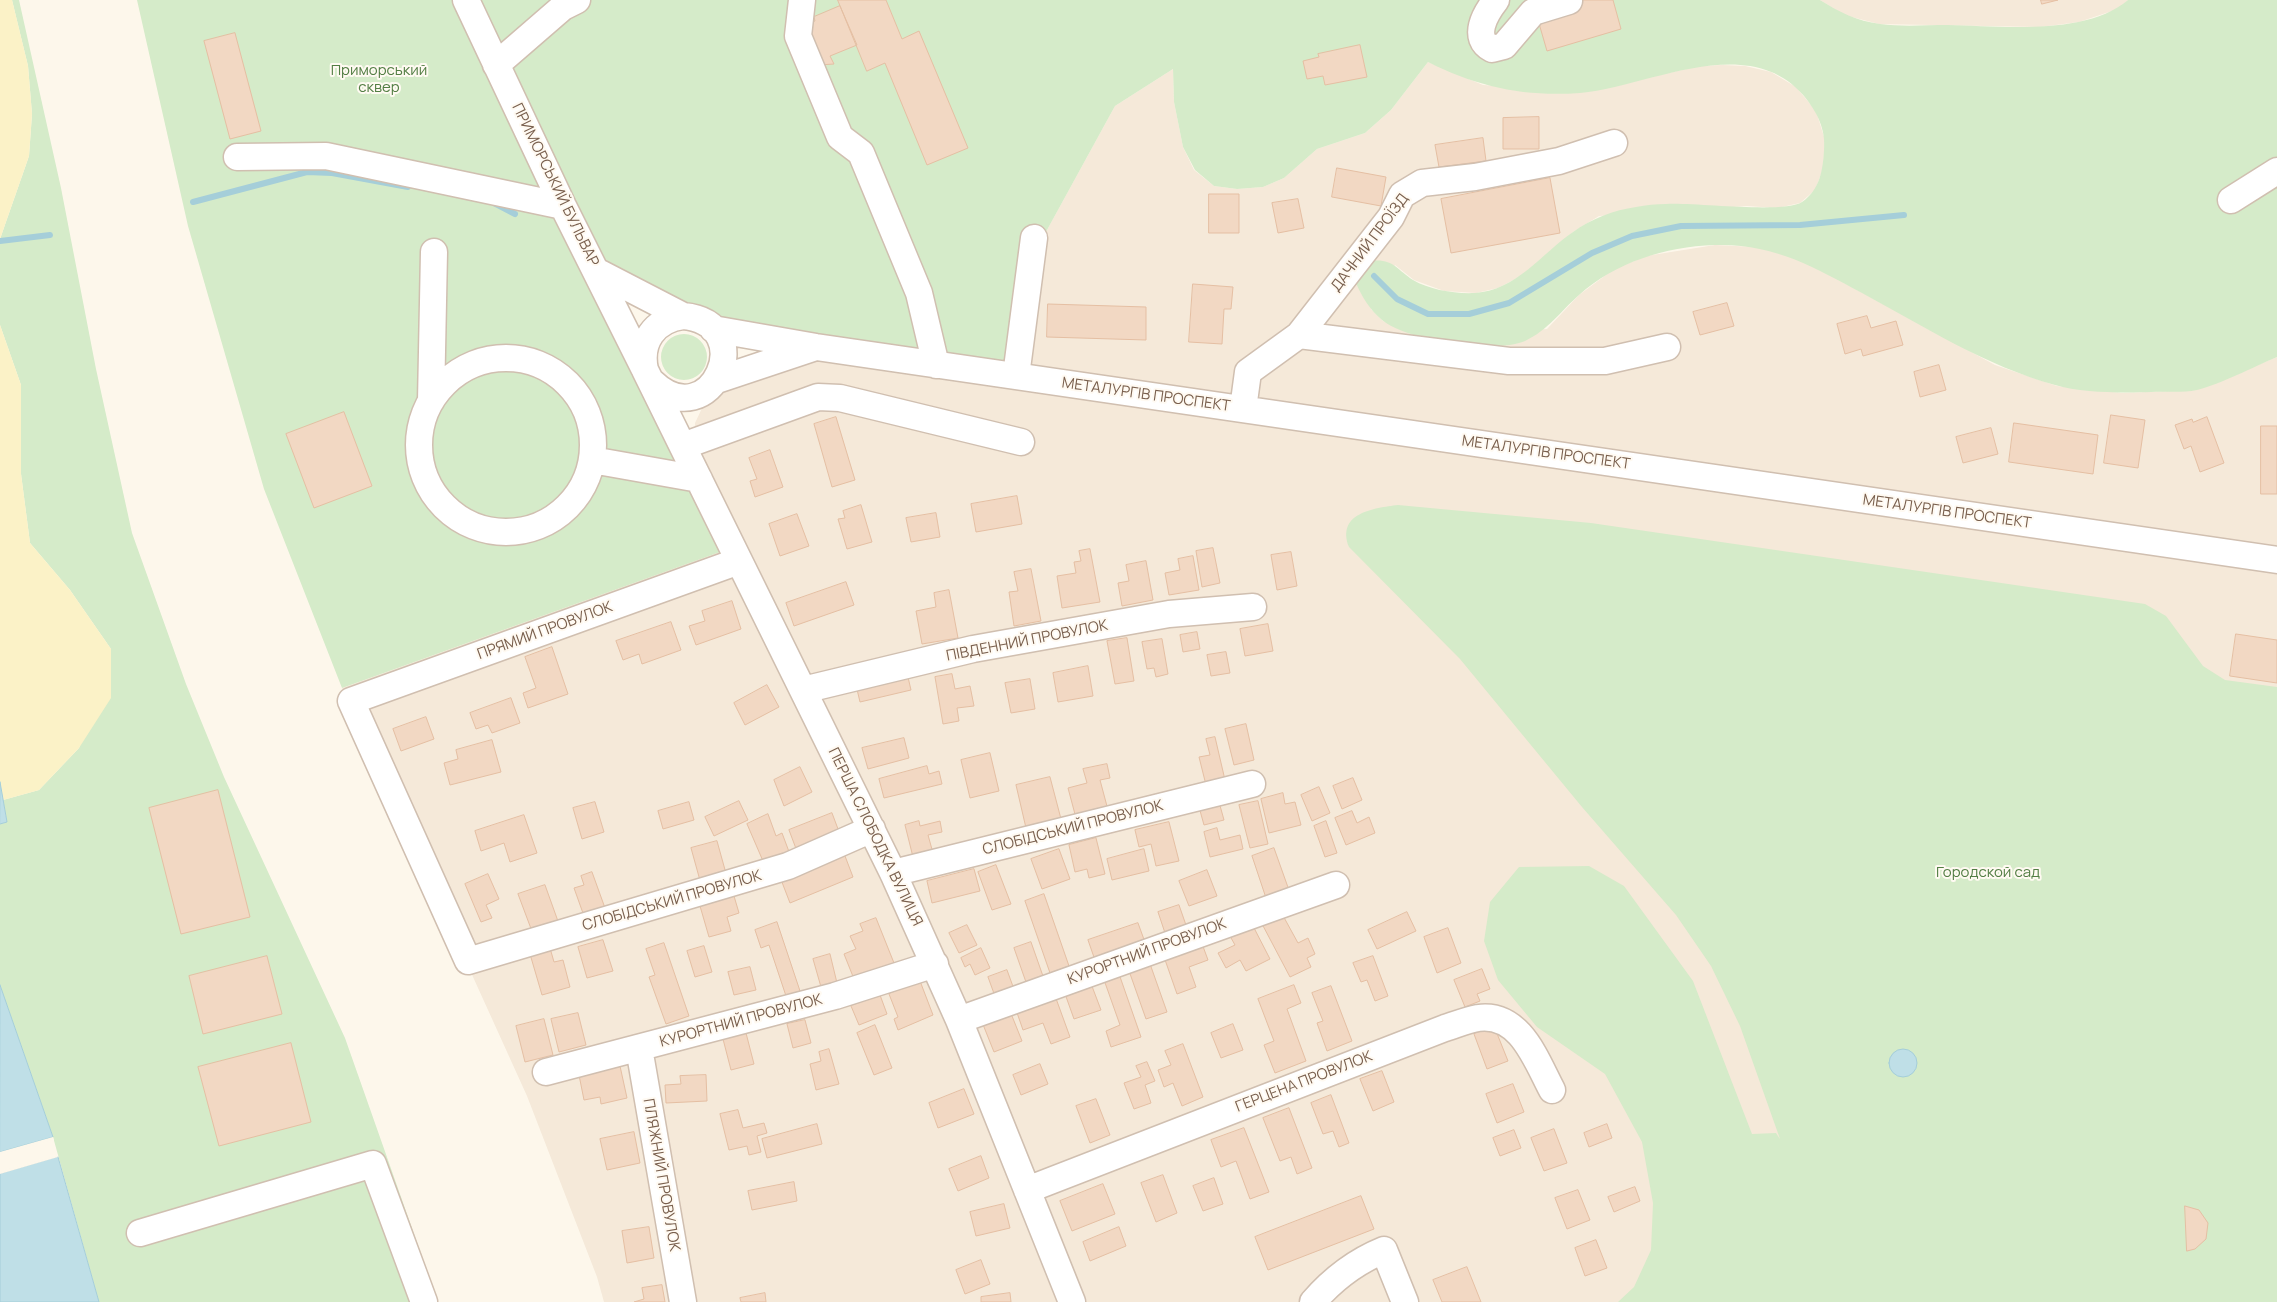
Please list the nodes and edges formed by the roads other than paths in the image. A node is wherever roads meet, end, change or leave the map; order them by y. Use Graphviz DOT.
graph roads {
  1 [pos="466,0"];
  2 [pos="577,0"];
  3 [pos="802,0"];
  4 [pos="1496,0"];
  5 [pos="1568,1"];
  6 [pos="496,64"];
  7 [pos="1614,143"];
  8 [pos="237,157"];
  9 [pos="2277,171"];
  10 [pos="2231,200"];
  11 [pos="564,206"];
  12 [pos="1034,238"];
  13 [pos="434,252"];
  14 [pos="596,271"];
  15 [pos="683,316"];
  16 [pos="713,329"];
  17 [pos="1299,335"];
  18 [pos="816,347"];
  19 [pos="1668,347"];
  20 [pos="936,365"];
  21 [pos="648,376"];
  22 [pos="1016,376"];
  23 [pos="716,380"];
  24 [pos="695,396"];
  25 [pos="431,401"];
  26 [pos="1243,409"];
  27 [pos="680,440"];
  28 [pos="1021,442"];
  29 [pos="592,460"];
  30 [pos="699,479"];
  31 [pos="2277,560"];
  32 [pos="739,561"];
  33 [pos="1253,607"];
  34 [pos="804,690"];
  35 [pos="1252,784"];
  36 [pos="872,829"];
  37 [pos="893,873"];
  38 [pos="1336,885"];
  39 [pos="468,961"];
  40 [pos="935,964"];
  41 [pos="959,1020"];
  42 [pos="639,1048"];
  43 [pos="546,1072"];
  44 [pos="1552,1090"];
  45 [pos="1027,1190"];
  46 [pos="140,1233"];
  47 [pos="424,1302"];
  48 [pos="683,1302"];
  49 [pos="1072,1302"];
  50 [pos="1313,1302"];
  51 [pos="1404,1302"];
  1 -- 6 [label="street, ПРИМОРСЬКИЙ БУЛЬВАР"];
  2 -- 6 [label="street"];
  3 -- 20 [label="street"];
  4 -- 5 [label="street"];
  6 -- 11 [label="street, ПРИМОРСЬКИЙ БУЛЬВАР"];
  7 -- 17 [label="street, ДАЧНИЙ ПРОЇЗД"];
  8 -- 11 [label="street"];
  9 -- 10 [label="street"];
  11 -- 14 [label="street, ПРИМОРСЬКИЙ БУЛЬВАР"];
  12 -- 22 [label="street"];
  13 -- 25 [label="street"];
  14 -- 15 [label="street"];
  14 -- 21 [label="street, ПРИМОРСЬКИЙ БУЛЬВАР"];
  15 -- 16 [label="street"];
  15 -- 21 [label="street"];
  16 -- 18 [label="street, МЕТАЛУРГІВ ПРОСПЕКТ"];
  16 -- 23 [label="street"];
  17 -- 19 [label="street"];
  17 -- 26 [label="street, ДАЧНИЙ ПРОЇЗД"];
  18 -- 20 [label="street, МЕТАЛУРГІВ ПРОСПЕКТ"];
  18 -- 23 [label="street"];
  20 -- 22 [label="street, МЕТАЛУРГІВ ПРОСПЕКТ"];
  21 -- 24 [label="street"];
  21 -- 27 [label="street, ПЕРША СЛОБОДКА ВУЛИЦЯ"];
  22 -- 26 [label="street, МЕТАЛУРГІВ ПРОСПЕКТ"];
  23 -- 24 [label="street"];
  24 -- 27 [label="street"];
  25 -- 29 [label="street"];
  25 -- 29 [label="street"];
  26 -- 31 [label="street, МЕТАЛУРГІВ ПРОСПЕКТ"];
  27 -- 28 [label="street"];
  27 -- 30 [label="street, ПЕРША СЛОБОДКА ВУЛИЦЯ"];
  29 -- 30 [label="street"];
  30 -- 32 [label="street, ПЕРША СЛОБОДКА ВУЛИЦЯ"];
  32 -- 34 [label="street, ПЕРША СЛОБОДКА ВУЛИЦЯ"];
  32 -- 39 [label="street, ПРЯМИЙ ПРОВУЛОК"];
  33 -- 34 [label="street, ПІВДЕННИЙ ПРОВУЛОК"];
  34 -- 36 [label="street, ПЕРША СЛОБОДКА ВУЛИЦЯ"];
  35 -- 37 [label="street, СЛОБІДСЬКИЙ ПРОВУЛОК"];
  36 -- 37 [label="street, ПЕРША СЛОБОДКА ВУЛИЦЯ"];
  36 -- 39 [label="street, СЛОБІДСЬКИЙ ПРОВУЛОК"];
  37 -- 40 [label="street, ПЕРША СЛОБОДКА ВУЛИЦЯ"];
  38 -- 41 [label="street, КУРОРТНИЙ ПРОВУЛОК"];
  40 -- 41 [label="street, ПЕРША СЛОБОДКА ВУЛИЦЯ"];
  40 -- 42 [label="street, КУРОРТНИЙ ПРОВУЛОК"];
  41 -- 45 [label="street, ПЕРША СЛОБОДКА ВУЛИЦЯ"];
  42 -- 43 [label="street, КУРОРТНИЙ ПРОВУЛОК"];
  42 -- 48 [label="street, ПЛЯЖНИЙ ПРОВУЛОК"];
  44 -- 45 [label="street, ГЕРЦЕНА ПРОВУЛОК"];
  45 -- 49 [label="street, ПЕРША СЛОБОДКА ВУЛИЦЯ"];
  46 -- 47 [label="street"];
  50 -- 51 [label="street"];
}
